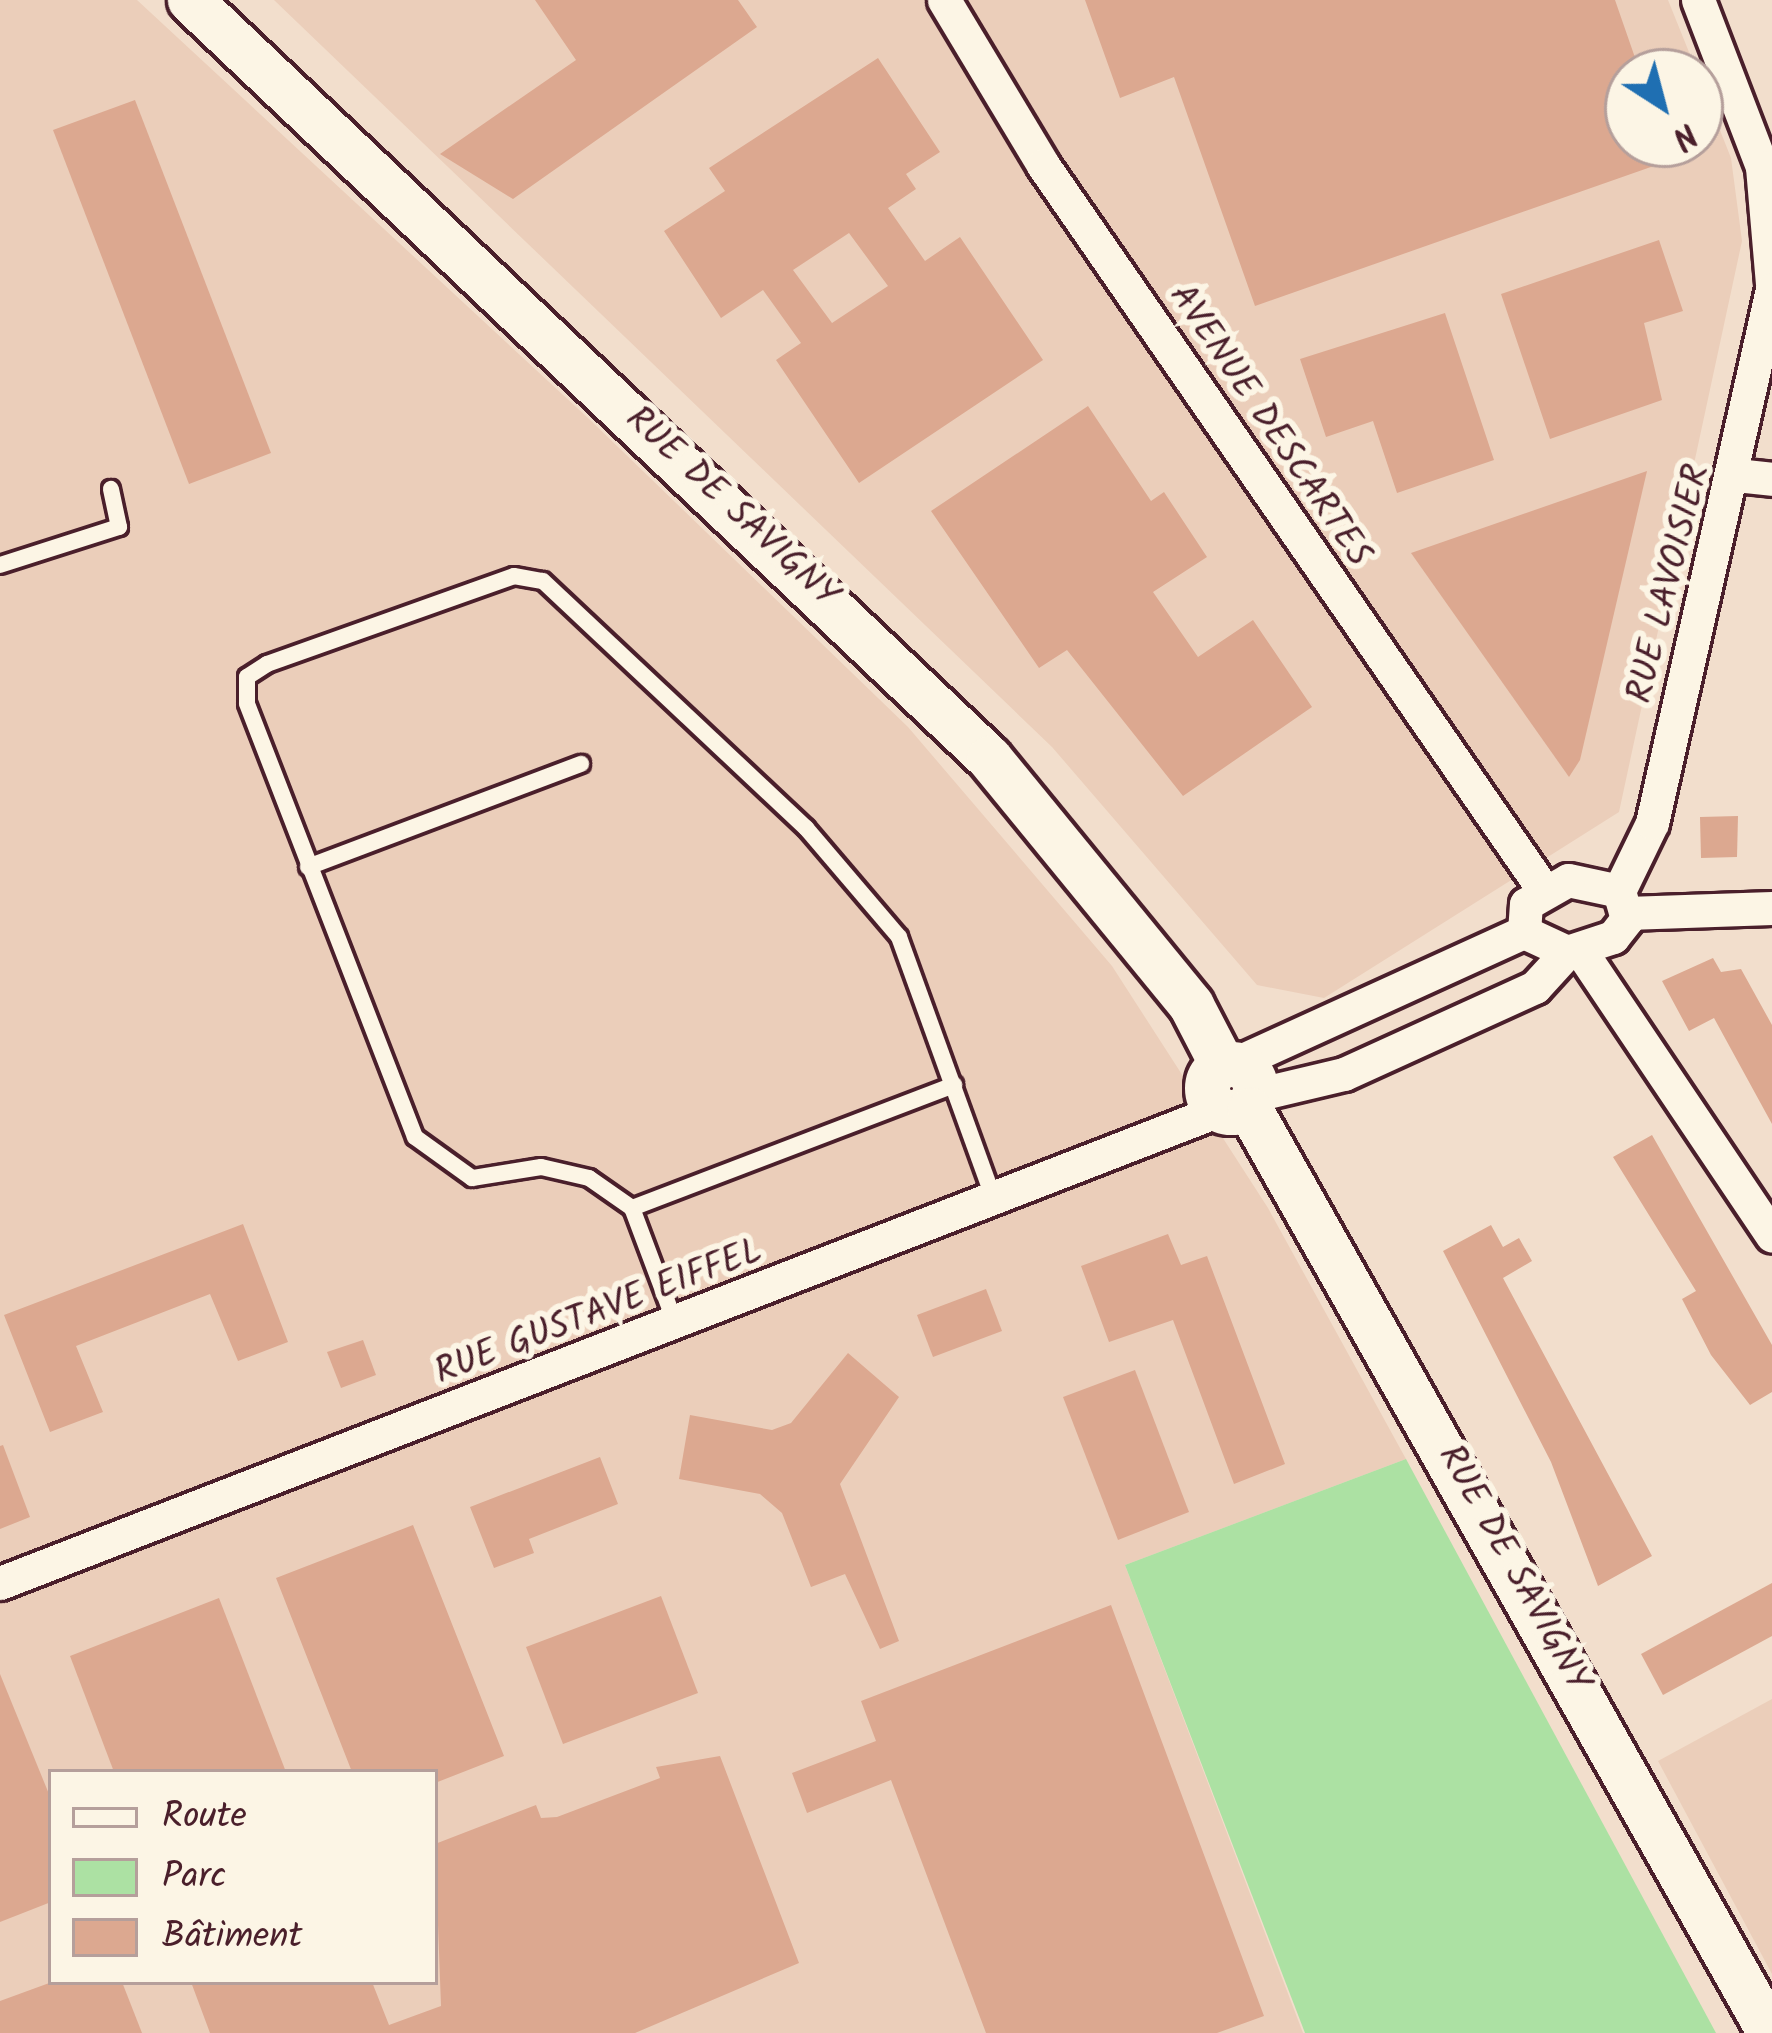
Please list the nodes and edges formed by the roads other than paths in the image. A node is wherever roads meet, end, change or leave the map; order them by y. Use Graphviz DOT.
graph roads {
  1 [pos="190,0"];
  2 [pos="944,0"];
  3 [pos="1698,0"];
  4 [pos="1772,286"];
  5 [pos="1768,347"];
  6 [pos="1736,476"];
  7 [pos="1772,479"];
  8 [pos="111,489"];
  9 [pos="0,565"];
  10 [pos="581,764"];
  11 [pos="308,867"];
  12 [pos="1543,889"];
  13 [pos="1623,902"];
  14 [pos="1772,908"];
  15 [pos="1524,932"];
  16 [pos="1573,951"];
  17 [pos="954,1084"];
  18 [pos="1237,1088"];
  19 [pos="995,1205"];
  20 [pos="632,1208"];
  21 [pos="1772,1236"];
  22 [pos="676,1326"];
  23 [pos="0,1583"];
  24 [pos="1770,2033"];
  1 -- 18 [label="street, RUE DE SAVIGNY"];
  2 -- 12 [label="street, AVENUE DESCARTES"];
  3 -- 4 [label="street, RUE LAVOISIER"];
  4 -- 5 [label="street, RUE LAVOISIER"];
  5 -- 6 [label="street, RUE LAVOISIER"];
  6 -- 7 [label="street"];
  6 -- 13 [label="street, RUE LAVOISIER"];
  8 -- 9 [label="lane"];
  10 -- 11 [label="lane"];
  11 -- 17 [label="lane"];
  11 -- 20 [label="lane"];
  12 -- 13 [label="street"];
  12 -- 15 [label="street"];
  13 -- 14 [label="street"];
  13 -- 16 [label="street"];
  15 -- 16 [label="street"];
  15 -- 18 [label="street"];
  16 -- 18 [label="street"];
  16 -- 21 [label="street"];
  17 -- 19 [label="lane"];
  17 -- 20 [label="lane"];
  18 -- 19 [label="street, RUE GUSTAVE EIFFEL"];
  18 -- 24 [label="street, RUE DE SAVIGNY"];
  19 -- 22 [label="street, RUE GUSTAVE EIFFEL"];
  20 -- 22 [label="lane"];
  22 -- 23 [label="street, RUE GUSTAVE EIFFEL"];
}
